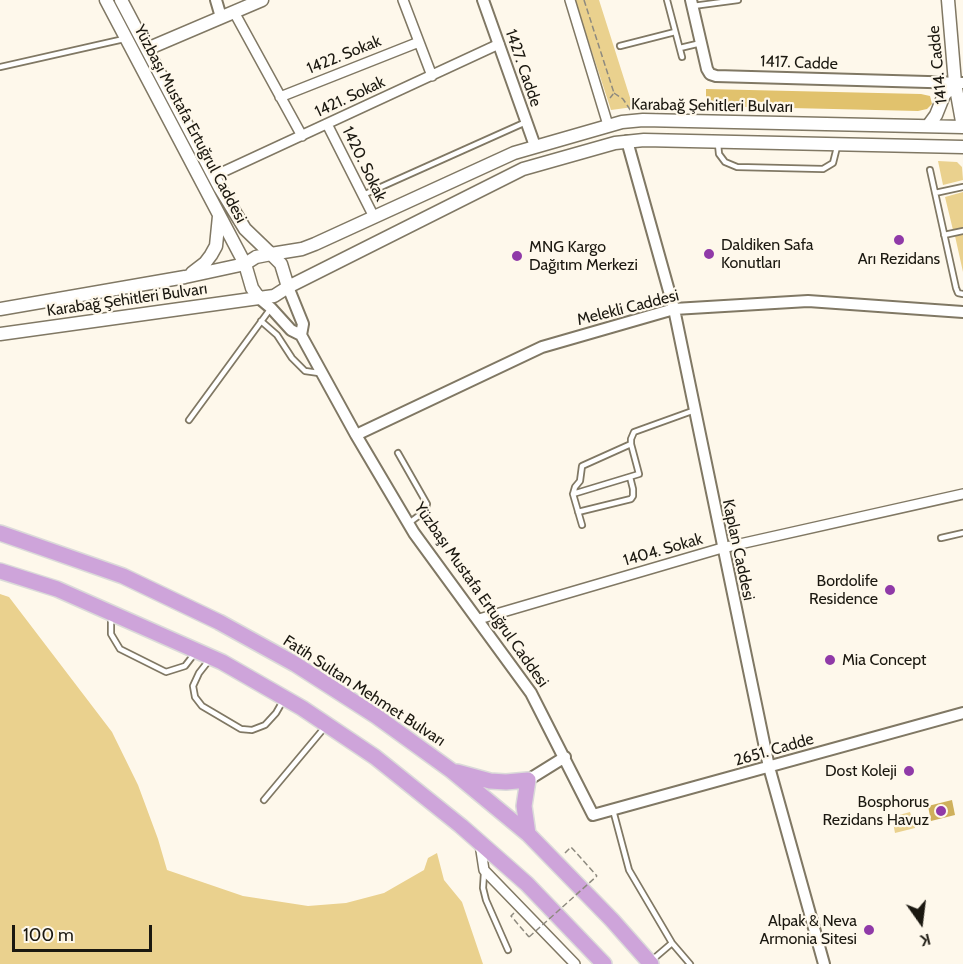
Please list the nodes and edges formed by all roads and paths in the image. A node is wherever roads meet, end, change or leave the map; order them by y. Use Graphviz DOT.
graph roads {
  1 [pos="106,0"];
  2 [pos="122,0"];
  3 [pos="216,0"];
  4 [pos="261,0"];
  5 [pos="403,0"];
  6 [pos="483,0"];
  7 [pos="570,0"];
  8 [pos="584,0"];
  9 [pos="667,0"];
  10 [pos="738,0"];
  11 [pos="948,0"];
  12 [pos="692,3"];
  13 [pos="234,12"];
  14 [pos="221,17"];
  15 [pos="675,32"];
  16 [pos="126,38"];
  17 [pos="419,42"];
  18 [pos="701,43"];
  19 [pos="499,44"];
  20 [pos="620,46"];
  21 [pos="680,48"];
  22 [pos="147,49"];
  23 [pos="682,57"];
  24 [pos="0,67"];
  25 [pos="432,76"];
  26 [pos="959,83"];
  27 [pos="614,93"];
  28 [pos="280,97"];
  29 [pos="603,107"];
  30 [pos="632,120"];
  31 [pos="526,122"];
  32 [pos="327,124"];
  33 [pos="608,125"];
  34 [pos="927,126"];
  35 [pos="963,127"];
  36 [pos="302,136"];
  37 [pos="627,141"];
  38 [pos="717,141"];
  39 [pos="838,144"];
  40 [pos="535,146"];
  41 [pos="963,147"];
  42 [pos="930,170"];
  43 [pos="214,177"];
  44 [pos="963,187"];
  45 [pos="935,193"];
  46 [pos="363,195"];
  47 [pos="219,215"];
  48 [pos="374,217"];
  49 [pos="963,231"];
  50 [pos="944,235"];
  51 [pos="271,254"];
  52 [pos="245,264"];
  53 [pos="185,277"];
  54 [pos="288,287"];
  55 [pos="963,294"];
  56 [pos="259,298"];
  57 [pos="271,308"];
  58 [pos="0,309"];
  59 [pos="674,309"];
  60 [pos="963,312"];
  61 [pos="261,321"];
  62 [pos="0,334"];
  63 [pos="301,335"];
  64 [pos="322,373"];
  65 [pos="695,410"];
  66 [pos="189,420"];
  67 [pos="356,435"];
  68 [pos="631,444"];
  69 [pos="398,453"];
  70 [pos="630,477"];
  71 [pos="573,494"];
  72 [pos="963,494"];
  73 [pos="578,512"];
  74 [pos="408,523"];
  75 [pos="582,525"];
  76 [pos="0,526"];
  77 [pos="0,533"];
  78 [pos="963,533"];
  79 [pos="941,538"];
  80 [pos="18,539"];
  81 [pos="723,548"];
  82 [pos="0,571"];
  83 [pos="111,613"];
  84 [pos="479,620"];
  85 [pos="197,651"];
  86 [pos="212,657"];
  87 [pos="285,698"];
  88 [pos="963,713"];
  89 [pos="326,724"];
  90 [pos="565,757"];
  91 [pos="769,767"];
  92 [pos="452,771"];
  93 [pos="528,780"];
  94 [pos="264,800"];
  95 [pos="613,810"];
  96 [pos="593,815"];
  97 [pos="528,834"];
  98 [pos="480,842"];
  99 [pos="572,847"];
  100 [pos="484,870"];
  101 [pos="511,916"];
  102 [pos="672,943"];
  103 [pos="508,950"];
  104 [pos="650,963"];
  105 [pos="575,964"];
  106 [pos="604,964"];
  107 [pos="690,964"];
  108 [pos="824,964"];
  1 -- 16 [label="main road, Yüzbaşı Mustafa Ertuğrul Caddesi"];
  2 -- 22 [label="main road, Yüzbaşı Mustafa Ertuğrul Caddesi"];
  3 -- 14 [label="street"];
  4 -- 13 [label="main road"];
  5 -- 17 [label="street"];
  6 -- 19 [label="street, 1427. Cadde"];
  7 -- 29 [label="street"];
  8 -- 27 [label="path"];
  9 -- 15 [label="lane"];
  10 -- 12 [label="lane"];
  11 -- 26 [label="main road, 1414. Cadde"];
  12 -- 18 [label="street, 1417. Cadde"];
  13 -- 14 [label="main road"];
  13 -- 28 [label="street"];
  14 -- 22 [label="main road"];
  15 -- 20 [label="lane"];
  15 -- 21 [label="lane"];
  16 -- 24 [label="lane"];
  16 -- 47 [label="main road, Yüzbaşı Mustafa Ertuğrul Caddesi"];
  17 -- 25 [label="street"];
  17 -- 28 [label="street, 1422. Sokak"];
  18 -- 21 [label="lane"];
  18 -- 26 [label="street, 1417. Cadde"];
  19 -- 25 [label="street, 1421. Sokak"];
  19 -- 31 [label="street, 1427. Cadde"];
  21 -- 23 [label="lane"];
  22 -- 43 [label="main road, Yüzbaşı Mustafa Ertuğrul Caddesi"];
  25 -- 32 [label="street, 1421. Sokak"];
  26 -- 34 [label="main road"];
  26 -- 35 [label="main road, 1414. Cadde"];
  27 -- 29 [label="path"];
  27 -- 30 [label="path"];
  28 -- 36 [label="street"];
  29 -- 33 [label="street"];
  30 -- 33 [label="main road, Karabağ Şehitleri Bulvarı"];
  30 -- 34 [label="main road, Karabağ Şehitleri Bulvarı"];
  31 -- 40 [label="street, 1427. Cadde"];
  31 -- 46 [label="lane"];
  32 -- 36 [label="street, 1421. Sokak"];
  32 -- 46 [label="street, 1420. Sokak"];
  33 -- 40 [label="main road, Karabağ Şehitleri Bulvarı"];
  34 -- 35 [label="main road, Karabağ Şehitleri Bulvarı"];
  36 -- 43 [label="street, 1421. Sokak"];
  37 -- 38 [label="main road, Karabağ Şehitleri Bulvarı"];
  37 -- 54 [label="main road, Karabağ Şehitleri Bulvarı"];
  37 -- 59 [label="street, Kaplan Caddesi"];
  38 -- 39 [label="main road, Karabağ Şehitleri Bulvarı"];
  38 -- 39 [label="lane"];
  39 -- 41 [label="main road, Karabağ Şehitleri Bulvarı"];
  40 -- 48 [label="main road, Karabağ Şehitleri Bulvarı"];
  42 -- 45 [label="lane"];
  43 -- 51 [label="main road, Yüzbaşı Mustafa Ertuğrul Caddesi"];
  44 -- 45 [label="lane"];
  45 -- 50 [label="lane"];
  46 -- 48 [label="street, 1420. Sokak"];
  47 -- 52 [label="main road, Yüzbaşı Mustafa Ertuğrul Caddesi"];
  47 -- 53 [label="main road"];
  48 -- 51 [label="main road, Karabağ Şehitleri Bulvarı"];
  49 -- 50 [label="lane"];
  50 -- 55 [label="lane"];
  51 -- 52 [label="main road, Karabağ Şehitleri Bulvarı"];
  51 -- 54 [label="main road"];
  52 -- 53 [label="main road, Karabağ Şehitleri Bulvarı"];
  52 -- 56 [label="main road"];
  53 -- 58 [label="main road, Karabağ Şehitleri Bulvarı"];
  54 -- 56 [label="main road, Karabağ Şehitleri Bulvarı"];
  54 -- 63 [label="street, Yüzbaşı Mustafa Ertuğrul Caddesi"];
  56 -- 57 [label="street, Yüzbaşı Mustafa Ertuğrul Caddesi"];
  56 -- 62 [label="main road, Karabağ Şehitleri Bulvarı"];
  57 -- 61 [label="lane"];
  57 -- 63 [label="street, Yüzbaşı Mustafa Ertuğrul Caddesi"];
  59 -- 60 [label="street, Melekli Caddesi"];
  59 -- 65 [label="street, Kaplan Caddesi"];
  59 -- 67 [label="street, Melekli Caddesi"];
  61 -- 64 [label="lane"];
  61 -- 66 [label="lane"];
  63 -- 64 [label="street, Yüzbaşı Mustafa Ertuğrul Caddesi"];
  64 -- 67 [label="street, Yüzbaşı Mustafa Ertuğrul Caddesi"];
  65 -- 68 [label="lane"];
  65 -- 81 [label="street, Kaplan Caddesi"];
  67 -- 74 [label="street, Yüzbaşı Mustafa Ertuğrul Caddesi"];
  68 -- 70 [label="lane"];
  68 -- 71 [label="lane"];
  69 -- 74 [label="lane"];
  70 -- 71 [label="lane"];
  70 -- 73 [label="lane"];
  71 -- 73 [label="lane"];
  72 -- 81 [label="street, 1404. Sokak"];
  73 -- 75 [label="lane"];
  74 -- 84 [label="street, Yüzbaşı Mustafa Ertuğrul Caddesi"];
  76 -- 80 [label="main road"];
  77 -- 80 [label="highway, Fatih Sultan Mehmet Bulvarı"];
  78 -- 79 [label="lane"];
  80 -- 92 [label="highway, Fatih Sultan Mehmet Bulvarı"];
  81 -- 84 [label="street, 1404. Sokak"];
  81 -- 91 [label="street, Kaplan Caddesi"];
  82 -- 83 [label="highway"];
  83 -- 85 [label="highway"];
  83 -- 85 [label="lane"];
  84 -- 90 [label="street, Yüzbaşı Mustafa Ertuğrul Caddesi"];
  85 -- 86 [label="highway"];
  86 -- 87 [label="highway"];
  86 -- 87 [label="lane"];
  87 -- 89 [label="highway"];
  88 -- 91 [label="street, 2651. Cadde"];
  89 -- 94 [label="lane"];
  89 -- 98 [label="highway"];
  90 -- 93 [label="street"];
  90 -- 96 [label="street, Yüzbaşı Mustafa Ertuğrul Caddesi"];
  91 -- 95 [label="street, 2651. Cadde"];
  91 -- 108 [label="street, Kaplan Caddesi"];
  92 -- 93 [label="highway"];
  92 -- 97 [label="highway, Fatih Sultan Mehmet Bulvarı"];
  93 -- 97 [label="highway"];
  95 -- 96 [label="street, 2651. Cadde"];
  95 -- 102 [label="lane"];
  97 -- 104 [label="highway, Fatih Sultan Mehmet Bulvarı"];
  98 -- 100 [label="street"];
  98 -- 106 [label="highway"];
  99 -- 101 [label="path, bridge"];
  100 -- 103 [label="lane"];
  100 -- 105 [label="street"];
  102 -- 104 [label="lane"];
  102 -- 107 [label="lane"];
}
